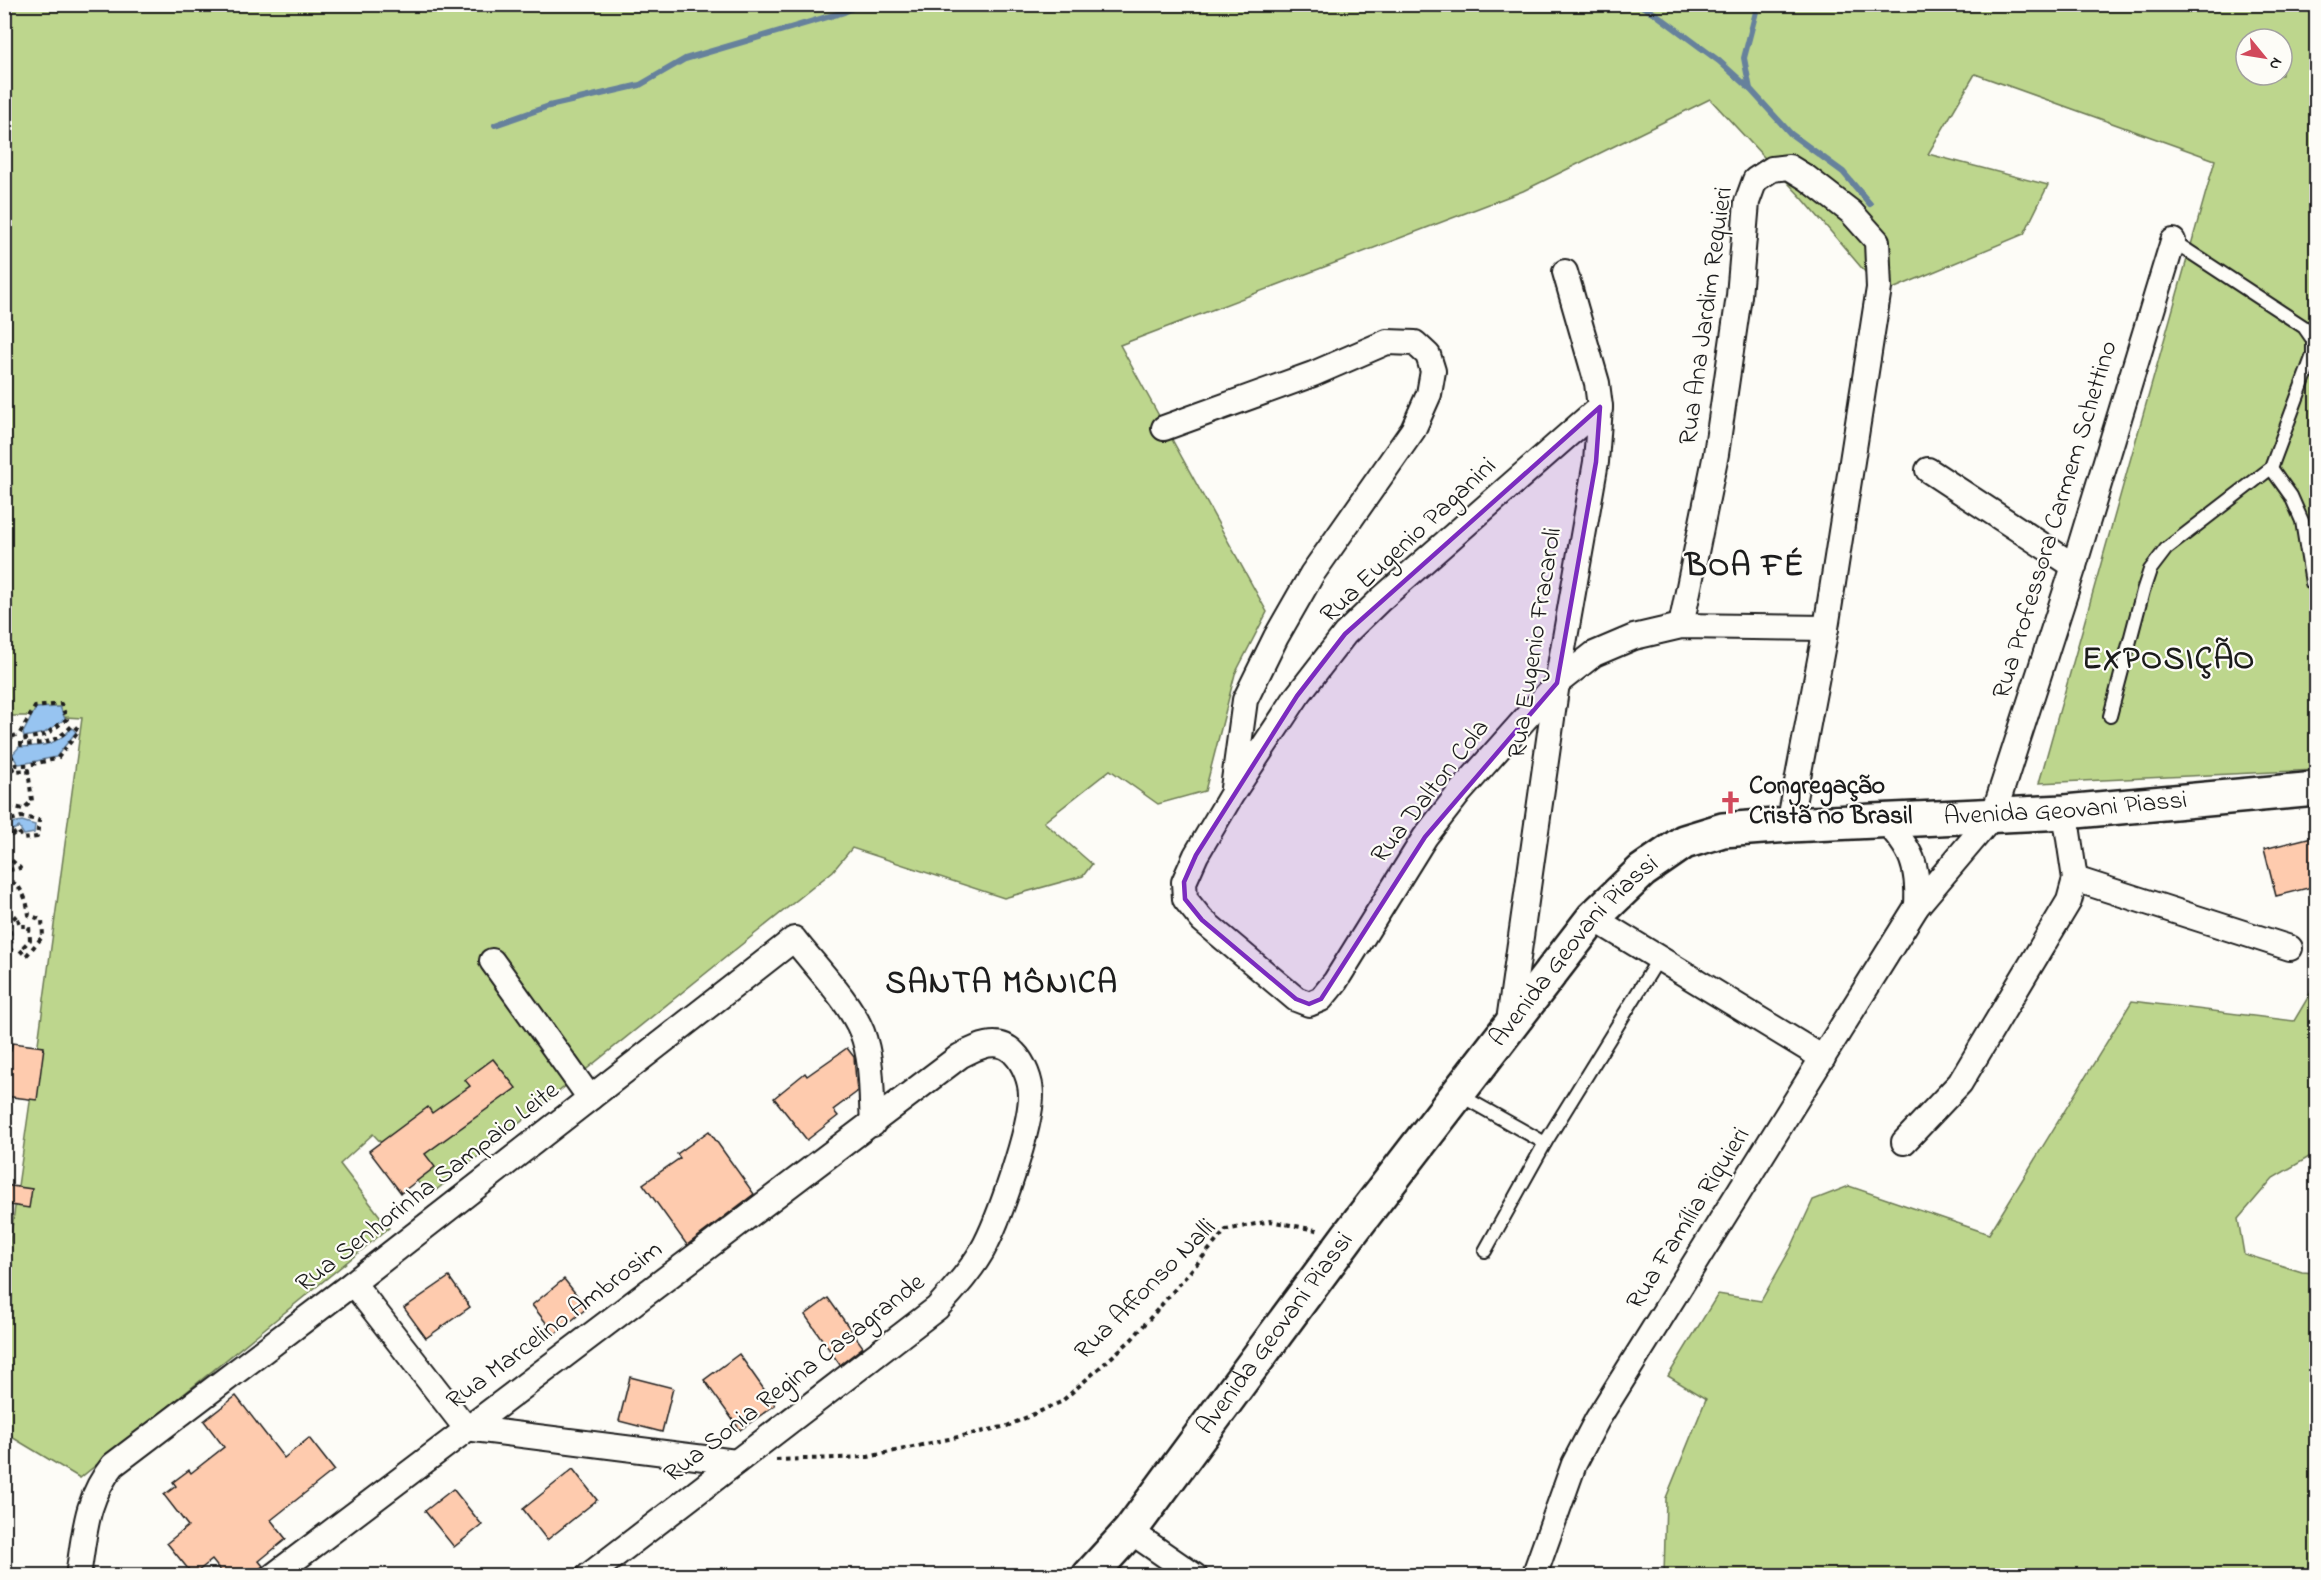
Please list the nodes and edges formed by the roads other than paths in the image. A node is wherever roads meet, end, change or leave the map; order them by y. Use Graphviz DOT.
graph roads {
  1 [pos="2173,242"];
  2 [pos="1565,272"];
  3 [pos="1600,406"];
  4 [pos="1164,428"];
  5 [pos="2271,468"];
  6 [pos="1928,470"];
  7 [pos="2074,566"];
  8 [pos="2316,587"];
  9 [pos="1681,626"];
  10 [pos="1826,628"];
  11 [pos="1557,682"];
  12 [pos="2110,716"];
  13 [pos="2316,789"];
  14 [pos="1233,794"];
  15 [pos="2065,812"];
  16 [pos="1993,816"];
  17 [pos="1884,820"];
  18 [pos="1789,825"];
  19 [pos="2075,879"];
  20 [pos="1917,906"];
  21 [pos="1593,918"];
  22 [pos="2290,948"];
  23 [pos="1659,958"];
  24 [pos="492,961"];
  25 [pos="1322,999"];
  26 [pos="1508,1028"];
  27 [pos="1823,1058"];
  28 [pos="1457,1093"];
  29 [pos="590,1098"];
  30 [pos="873,1124"];
  31 [pos="1904,1142"];
  32 [pos="1545,1143"];
  33 [pos="1485,1251"];
  34 [pos="352,1283"];
  35 [pos="466,1428"];
  36 [pos="736,1461"];
  37 [pos="1130,1531"];
  38 [pos="78,1575"];
  39 [pos="273,1575"];
  40 [pos="588,1575"];
  41 [pos="1089,1575"];
  42 [pos="1196,1575"];
  43 [pos="1534,1575"];
  1 -- 5 [label="lane"];
  1 -- 7 [label="street, Rua Professora Carmem Schettino"];
  2 -- 3 [label="street, Rua Eugenio Fracaroli"];
  3 -- 11 [label="street, Rua Eugenio Fracaroli"];
  3 -- 14 [label="street, Rua Eugenio Paganini"];
  4 -- 14 [label="street"];
  5 -- 8 [label="lane"];
  5 -- 12 [label="lane"];
  6 -- 7 [label="street"];
  7 -- 16 [label="street, Rua Professora Carmem Schettino"];
  9 -- 10 [label="street, Rua Dalton Cola"];
  9 -- 10 [label="street, Rua Ana Jardim Requieri"];
  9 -- 11 [label="street, Rua Dalton Cola"];
  10 -- 18 [label="street, Rua Ana Jardim Requieri"];
  11 -- 25 [label="street, Rua Dalton Cola"];
  11 -- 26 [label="street, Rua Eugenio Fracaroli"];
  13 -- 15 [label="main road, Avenida Geovani Piassi"];
  14 -- 25 [label="street, Rua Eugenio Paganini"];
  15 -- 16 [label="main road, Avenida Geovani Piassi"];
  15 -- 19 [label="street"];
  16 -- 17 [label="main road, Avenida Geovani Piassi"];
  16 -- 20 [label="street, Rua Família Riquieri"];
  17 -- 18 [label="main road, Avenida Geovani Piassi"];
  17 -- 20 [label="street"];
  18 -- 21 [label="main road, Avenida Geovani Piassi"];
  19 -- 22 [label="street"];
  19 -- 31 [label="street"];
  20 -- 27 [label="street, Rua Família Riquieri"];
  21 -- 23 [label="street"];
  21 -- 26 [label="main road, Avenida Geovani Piassi"];
  23 -- 27 [label="street"];
  23 -- 32 [label="lane"];
  24 -- 29 [label="street"];
  26 -- 28 [label="main road, Avenida Geovani Piassi"];
  27 -- 43 [label="street, Rua Família Riquieri"];
  28 -- 32 [label="lane"];
  28 -- 37 [label="main road, Avenida Geovani Piassi"];
  29 -- 30 [label="street, Rua Senhorinha Sampaio Leite"];
  29 -- 34 [label="street, Rua Senhorinha Sampaio Leite"];
  30 -- 35 [label="street, Rua Marcelino Ambrosim"];
  30 -- 36 [label="street, Rua Sonia Regina Casagrande"];
  32 -- 33 [label="lane"];
  34 -- 35 [label="street"];
  34 -- 38 [label="street, Rua Senhorinha Sampaio Leite"];
  35 -- 36 [label="street"];
  35 -- 39 [label="street, Rua Marcelino Ambrosim"];
  36 -- 40 [label="street, Rua Sonia Regina Casagrande"];
  37 -- 41 [label="main road, Avenida Geovani Piassi"];
  37 -- 42 [label="street"];
}
